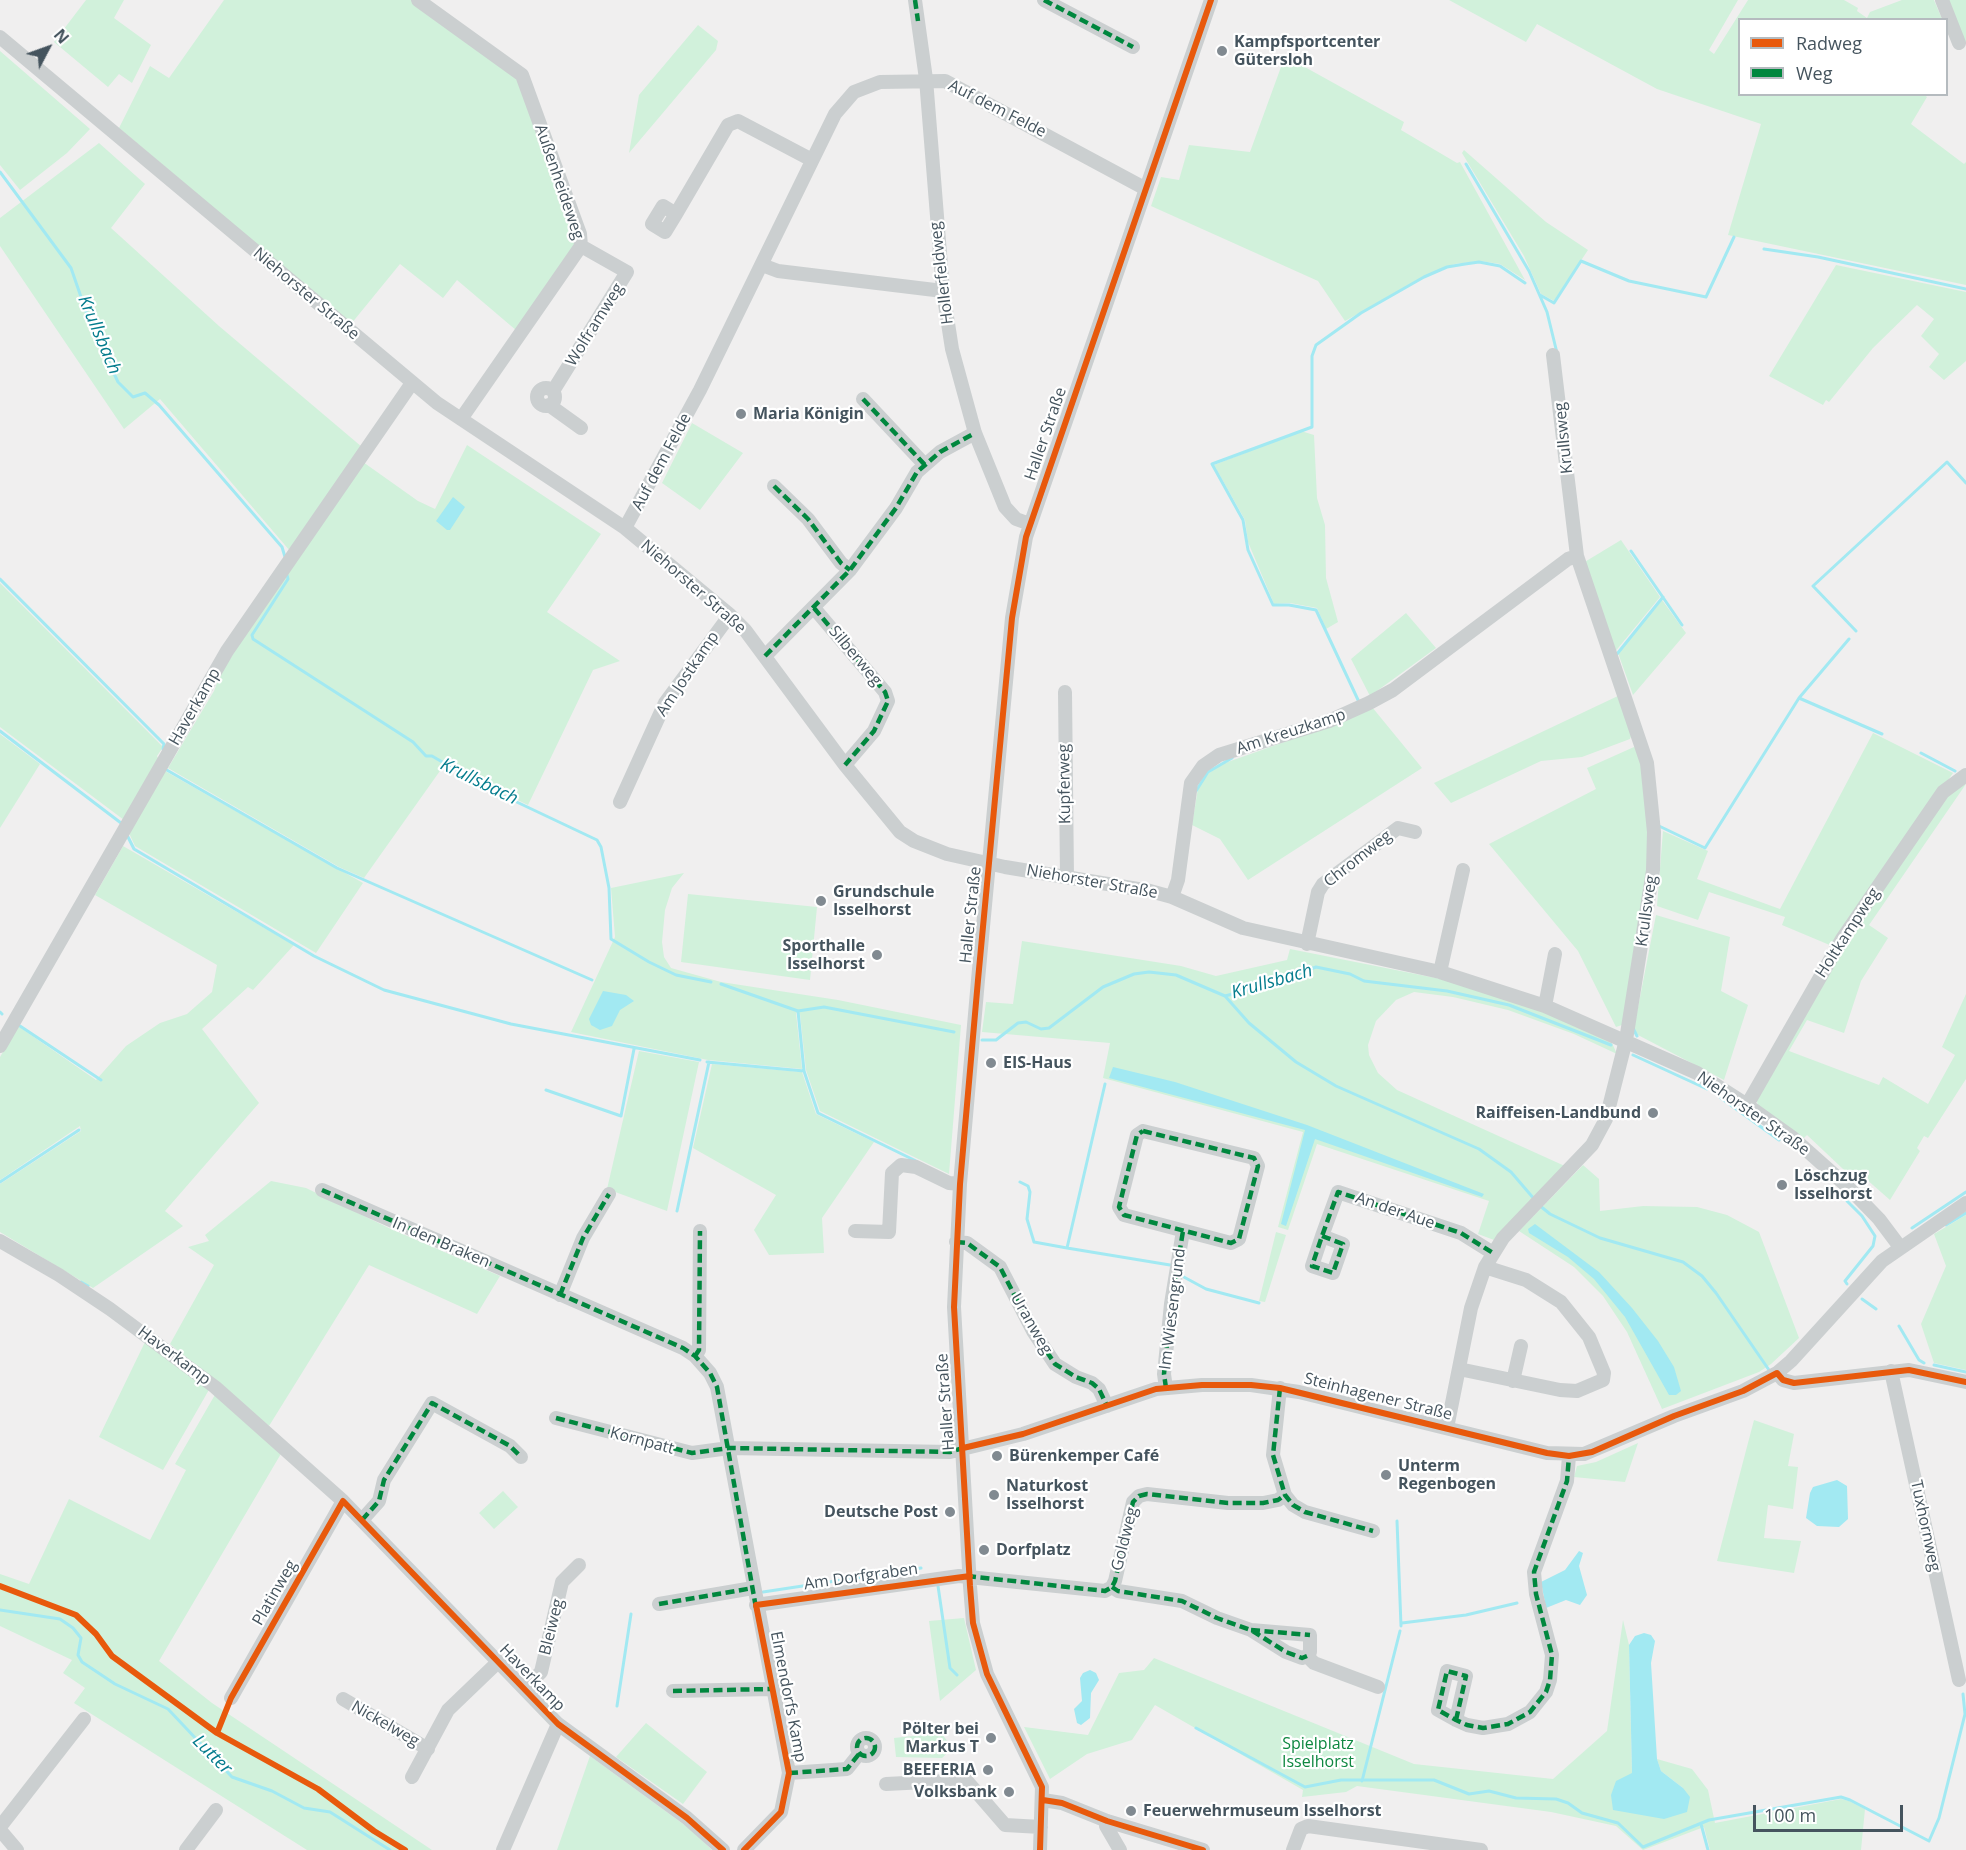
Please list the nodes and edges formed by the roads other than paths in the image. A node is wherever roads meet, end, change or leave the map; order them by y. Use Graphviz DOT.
graph roads {
  1 [pos="418,0"];
  2 [pos="915,0"];
  3 [pos="1044,0"];
  4 [pos="1211,0"];
  5 [pos="1942,0"];
  6 [pos="0,37"];
  7 [pos="1959,43"];
  8 [pos="1133,46"];
  9 [pos="926,79"];
  10 [pos="812,160"];
  11 [pos="1146,189"];
  12 [pos="676,214"];
  13 [pos="581,246"];
  14 [pos="762,265"];
  15 [pos="943,291"];
  16 [pos="1553,355"];
  17 [pos="412,383"];
  18 [pos="863,399"];
  19 [pos="461,419"];
  20 [pos="581,428"];
  21 [pos="975,433"];
  22 [pos="925,465"];
  23 [pos="774,486"];
  24 [pos="1029,524"];
  25 [pos="625,528"];
  26 [pos="1577,556"];
  27 [pos="850,570"];
  28 [pos="814,608"];
  29 [pos="730,615"];
  30 [pos="765,656"];
  31 [pos="1065,692"];
  32 [pos="845,765"];
  33 [pos="1966,775"];
  34 [pos="620,802"];
  35 [pos="1415,832"];
  36 [pos="989,863"];
  37 [pos="1463,870"];
  38 [pos="1067,878"];
  39 [pos="1172,897"];
  40 [pos="1308,944"];
  41 [pos="1555,954"];
  42 [pos="1440,972"];
  43 [pos="1545,1006"];
  44 [pos="1626,1040"];
  45 [pos="0,1046"];
  46 [pos="1746,1105"];
  47 [pos="960,1184"];
  48 [pos="322,1190"];
  49 [pos="609,1194"];
  50 [pos="1966,1203"];
  51 [pos="700,1231"];
  52 [pos="855,1231"];
  53 [pos="1183,1231"];
  54 [pos="1322,1236"];
  55 [pos="0,1241"];
  56 [pos="956,1242"];
  57 [pos="1900,1247"];
  58 [pos="1493,1252"];
  59 [pos="1485,1267"];
  60 [pos="560,1295"];
  61 [pos="1521,1346"];
  62 [pos="695,1356"];
  63 [pos="1460,1369"];
  64 [pos="1891,1371"];
  65 [pos="1777,1373"];
  66 [pos="1513,1381"];
  67 [pos="1966,1382"];
  68 [pos="1166,1388"];
  69 [pos="1280,1388"];
  70 [pos="1107,1406"];
  71 [pos="556,1418"];
  72 [pos="1447,1428"];
  73 [pos="729,1448"];
  74 [pos="963,1448"];
  75 [pos="1569,1456"];
  76 [pos="521,1457"];
  77 [pos="1285,1495"];
  78 [pos="343,1501"];
  79 [pos="362,1520"];
  80 [pos="1373,1531"];
  81 [pos="579,1565"];
  82 [pos="970,1576"];
  83 [pos="1112,1587"];
  84 [pos="753,1588"];
  85 [pos="659,1604"];
  86 [pos="756,1605"];
  87 [pos="1251,1630"];
  88 [pos="1307,1656"];
  89 [pos="498,1662"];
  90 [pos="1959,1680"];
  91 [pos="1378,1687"];
  92 [pos="525,1688"];
  93 [pos="771,1689"];
  94 [pos="673,1691"];
  95 [pos="231,1698"];
  96 [pos="343,1699"];
  97 [pos="84,1719"];
  98 [pos="1456,1720"];
  99 [pos="558,1724"];
  100 [pos="428,1749"];
  101 [pos="859,1754"];
  102 [pos="789,1773"];
  103 [pos="412,1777"];
  104 [pos="886,1784"];
  105 [pos="1043,1800"];
  106 [pos="216,1810"];
  107 [pos="1107,1821"];
  108 [pos="1041,1827"];
  109 [pos="0,1829"];
  110 [pos="17,1850"];
  111 [pos="186,1850"];
  112 [pos="503,1850"];
  113 [pos="723,1850"];
  114 [pos="744,1850"];
  115 [pos="1040,1850"];
  116 [pos="1120,1850"];
  117 [pos="1203,1850"];
  118 [pos="1293,1850"];
  119 [pos="1481,1850"];
  1 -- 13 [label="street, Außenheideweg"];
  2 -- 9 [label="street, Hollerfeldweg"];
  3 -- 8 [label="street"];
  4 -- 11 [label="street, Haller Straße"];
  5 -- 7 [label="street"];
  6 -- 17 [label="street, Niehorster Straße"];
  9 -- 10 [label="street, Auf dem Felde"];
  9 -- 11 [label="street, Auf dem Felde"];
  9 -- 15 [label="street, Hollerfeldweg"];
  10 -- 12 [label="street"];
  10 -- 14 [label="street, Auf dem Felde"];
  11 -- 24 [label="street, Haller Straße"];
  13 -- 19 [label="street, Außenheideweg"];
  13 -- 20 [label="street, Wolframweg"];
  14 -- 15 [label="street"];
  14 -- 25 [label="street, Auf dem Felde"];
  15 -- 21 [label="street, Hollerfeldweg"];
  16 -- 26 [label="street, Krullsweg"];
  17 -- 19 [label="street, Niehorster Straße"];
  17 -- 45 [label="street, Haverkamp"];
  18 -- 22 [label="street"];
  19 -- 25 [label="street, Niehorster Straße"];
  21 -- 22 [label="street"];
  21 -- 24 [label="street, Hollerfeldweg"];
  22 -- 27 [label="street"];
  23 -- 27 [label="street"];
  24 -- 36 [label="street, Haller Straße"];
  25 -- 29 [label="street, Niehorster Straße"];
  26 -- 39 [label="street, Am Kreuzkamp"];
  26 -- 44 [label="street, Krullsweg"];
  27 -- 28 [label="street"];
  28 -- 30 [label="street"];
  28 -- 32 [label="street, Silberweg"];
  29 -- 30 [label="street, Niehorster Straße"];
  29 -- 34 [label="street, Am Jostkamp"];
  30 -- 32 [label="street, Niehorster Straße"];
  31 -- 38 [label="street, Kupferweg"];
  32 -- 36 [label="street, Niehorster Straße"];
  33 -- 46 [label="street, Holtkampweg"];
  35 -- 40 [label="street, Chromweg"];
  36 -- 38 [label="street, Niehorster Straße"];
  36 -- 47 [label="street, Haller Straße"];
  37 -- 42 [label="street"];
  38 -- 39 [label="street, Niehorster Straße"];
  39 -- 40 [label="street, Niehorster Straße"];
  40 -- 42 [label="street, Niehorster Straße"];
  41 -- 43 [label="street"];
  42 -- 43 [label="street, Niehorster Straße"];
  43 -- 44 [label="street, Niehorster Straße"];
  44 -- 46 [label="street, Niehorster Straße"];
  44 -- 58 [label="street, Krullsweg"];
  46 -- 57 [label="street, Niehorster Straße"];
  47 -- 52 [label="street"];
  47 -- 56 [label="street, Haller Straße"];
  48 -- 60 [label="street, In den Braken"];
  49 -- 60 [label="street"];
  50 -- 57 [label="street, Steinhagener Straße"];
  51 -- 62 [label="street"];
  53 -- 53 [label="street, Im Wiesengrund"];
  53 -- 68 [label="street, Im Wiesengrund"];
  54 -- 58 [label="street, An der Aue"];
  55 -- 78 [label="street, Haverkamp"];
  56 -- 70 [label="street, Uranweg"];
  56 -- 74 [label="street, Haller Straße"];
  57 -- 65 [label="street, Steinhagener Straße"];
  58 -- 59 [label="street, Krullsweg"];
  59 -- 63 [label="street, Krullsweg"];
  59 -- 66 [label="street"];
  60 -- 62 [label="street, In den Braken"];
  61 -- 66 [label="street"];
  62 -- 73 [label="street, In den Braken"];
  63 -- 66 [label="street"];
  63 -- 72 [label="street, Krullsweg"];
  64 -- 65 [label="street"];
  64 -- 67 [label="street"];
  64 -- 90 [label="street, Tuxhornweg"];
  65 -- 75 [label="street, Steinhagener Straße"];
  68 -- 69 [label="street, Steinhagener Straße"];
  68 -- 70 [label="street, Steinhagener Straße"];
  69 -- 72 [label="street, Steinhagener Straße"];
  69 -- 77 [label="street"];
  70 -- 74 [label="street, Steinhagener Straße"];
  71 -- 73 [label="street, Kornpatt"];
  72 -- 75 [label="street, Steinhagener Straße"];
  73 -- 74 [label="street"];
  73 -- 84 [label="street, In den Braken"];
  74 -- 82 [label="street, Haller Straße"];
  75 -- 98 [label="street"];
  76 -- 79 [label="street"];
  77 -- 80 [label="street"];
  77 -- 83 [label="street, Goldweg"];
  78 -- 79 [label="street, Haverkamp"];
  78 -- 95 [label="street, Platinweg"];
  79 -- 89 [label="street, Haverkamp"];
  81 -- 92 [label="street, Bleiweg"];
  82 -- 83 [label="street, Goldweg"];
  82 -- 86 [label="street, Am Dorfgraben"];
  82 -- 105 [label="street, Haller Straße"];
  83 -- 87 [label="street"];
  84 -- 85 [label="street"];
  84 -- 86 [label="street, In den Braken"];
  86 -- 93 [label="street, Elmendorfs Kamp"];
  87 -- 88 [label="street"];
  87 -- 88 [label="street"];
  88 -- 91 [label="street"];
  89 -- 92 [label="street, Haverkamp"];
  89 -- 100 [label="street, Nickelweg"];
  92 -- 99 [label="street, Haverkamp"];
  93 -- 94 [label="street, Elmendorfs Kamp"];
  93 -- 102 [label="street, Elmendorfs Kamp"];
  96 -- 100 [label="street, Nickelweg"];
  97 -- 109 [label="street"];
  99 -- 112 [label="street, Haverkamp"];
  99 -- 113 [label="street, Haverkamp"];
  100 -- 103 [label="street, Nickelweg"];
  101 -- 102 [label="street"];
  102 -- 114 [label="street, Elmendorfs Kamp"];
  104 -- 108 [label="street"];
  105 -- 107 [label="street"];
  105 -- 108 [label="street, Haller Straße"];
  106 -- 111 [label="street"];
  107 -- 116 [label="street"];
  107 -- 117 [label="street"];
  108 -- 115 [label="street, Haller Straße"];
  109 -- 110 [label="street"];
  118 -- 119 [label="street"];
}
